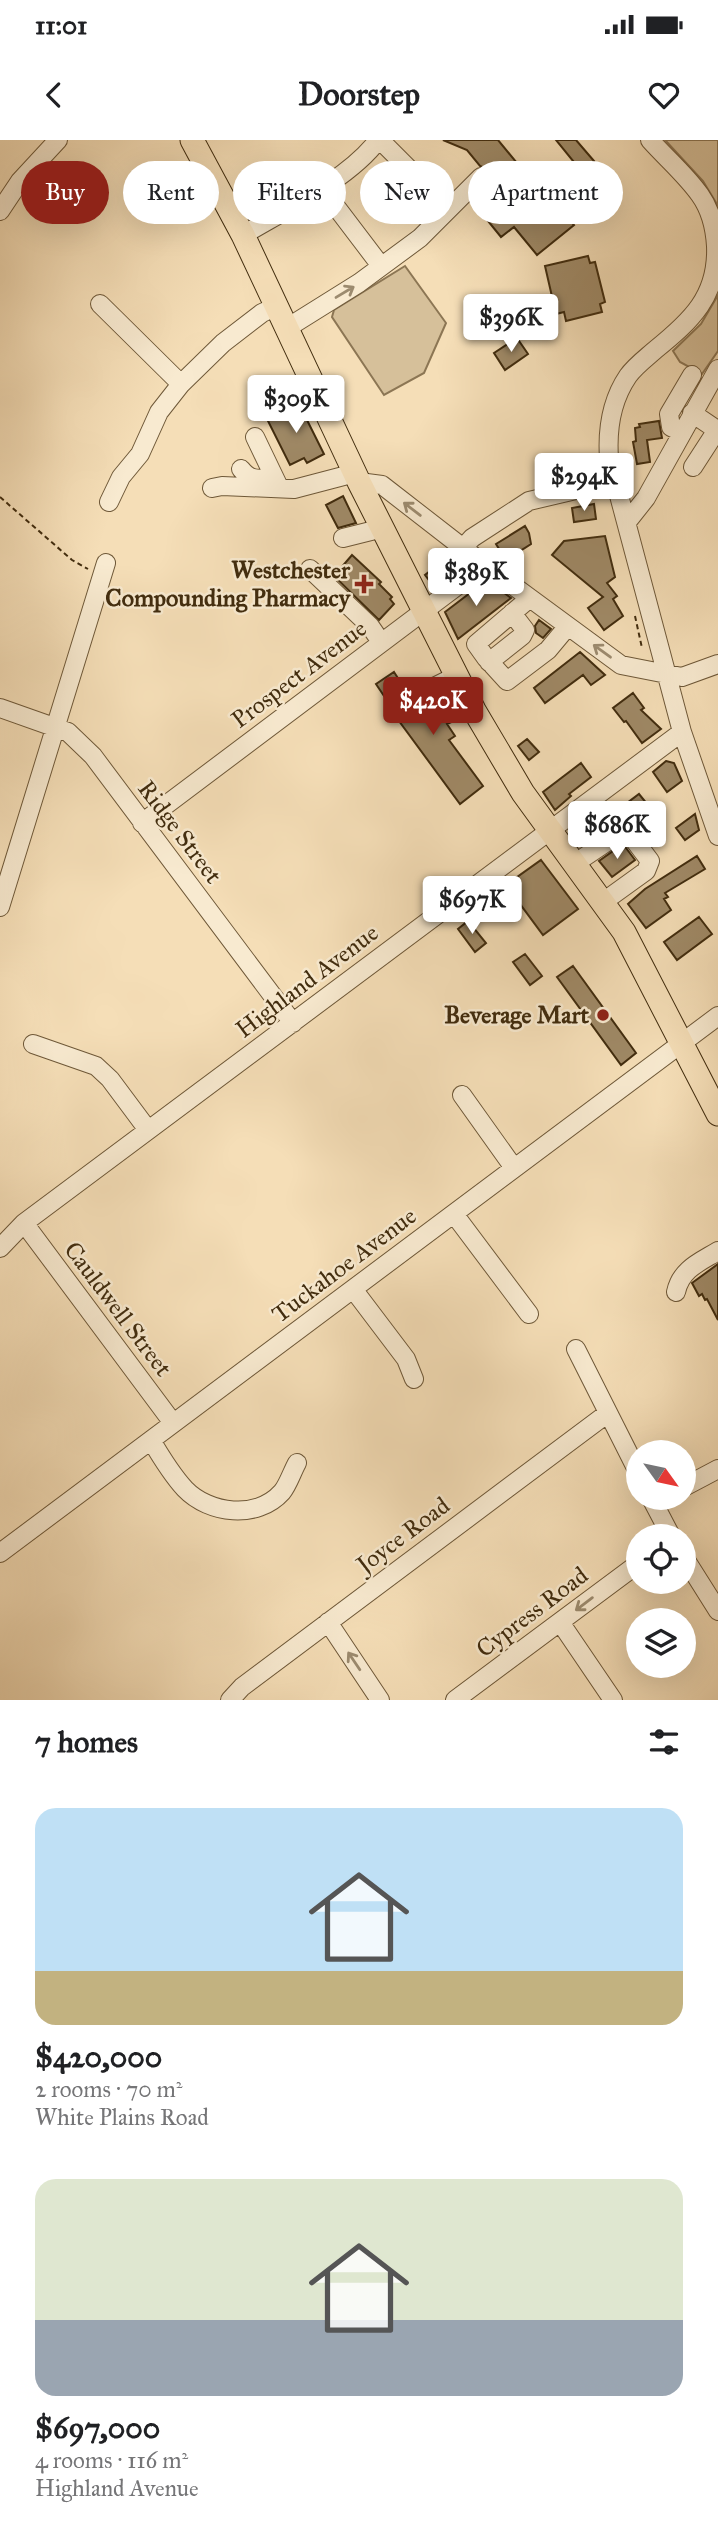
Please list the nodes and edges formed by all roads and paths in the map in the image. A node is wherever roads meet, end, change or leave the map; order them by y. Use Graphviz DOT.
graph roads {
  1 [pos="58,140"];
  2 [pos="191,140"];
  3 [pos="379,140"];
  4 [pos="650,140"];
  5 [pos="400,161"];
  6 [pos="346,169"];
  7 [pos="468,189"];
  8 [pos="454,202"];
  9 [pos="0,211"];
  10 [pos="346,220"];
  11 [pos="261,224"];
  12 [pos="437,224"];
  13 [pos="243,235"];
  14 [pos="381,266"];
  15 [pos="100,304"];
  16 [pos="277,306"];
  17 [pos="287,328"];
  18 [pos="718,369"];
  19 [pos="692,375"];
  20 [pos="181,384"];
  21 [pos="692,413"];
  22 [pos="718,431"];
  23 [pos="681,432"];
  24 [pos="255,437"];
  25 [pos="694,467"];
  26 [pos="241,469"];
  27 [pos="357,477"];
  28 [pos="614,481"];
  29 [pos="277,482"];
  30 [pos="212,488"];
  31 [pos="0,497"];
  32 [pos="109,502"];
  33 [pos="627,522"];
  34 [pos="383,528"];
  35 [pos="343,538"];
  36 [pos="463,548"];
  37 [pos="485,565"];
  38 [pos="310,569"];
  39 [pos="104,570"];
  40 [pos="530,598"];
  41 [pos="424,611"];
  42 [pos="568,626"];
  43 [pos="382,642"];
  44 [pos="718,664"];
  45 [pos="665,672"];
  46 [pos="456,676"];
  47 [pos="426,691"];
  48 [pos="0,708"];
  49 [pos="56,726"];
  50 [pos="682,732"];
  51 [pos="142,823"];
  52 [pos="548,830"];
  53 [pos="718,836"];
  54 [pos="574,864"];
  55 [pos="603,902"];
  56 [pos="0,906"];
  57 [pos="718,1016"];
  58 [pos="293,1023"];
  59 [pos="33,1044"];
  60 [pos="681,1044"];
  61 [pos="462,1095"];
  62 [pos="718,1114"];
  63 [pos="148,1130"];
  64 [pos="514,1168"];
  65 [pos="454,1214"];
  66 [pos="24,1223"];
  67 [pos="0,1248"];
  68 [pos="718,1251"];
  69 [pos="354,1289"];
  70 [pos="677,1292"];
  71 [pos="529,1314"];
  72 [pos="576,1349"];
  73 [pos="414,1379"];
  74 [pos="608,1413"];
  75 [pos="173,1423"];
  76 [pos="151,1440"];
  77 [pos="626,1448"];
  78 [pos="297,1463"];
  79 [pos="718,1469"];
  80 [pos="696,1481"];
  81 [pos="0,1553"];
  82 [pos="626,1573"];
  83 [pos="696,1576"];
  84 [pos="718,1611"];
  85 [pos="328,1622"];
  86 [pos="560,1622"];
  87 [pos="230,1700"];
  88 [pos="380,1700"];
  89 [pos="455,1700"];
  90 [pos="613,1700"];
  1 -- 9 [label="street"];
  2 -- 13 [label="main road"];
  3 -- 5 [label="street"];
  3 -- 6 [label="street"];
  4 -- 28 [label="street"];
  7 -- 8 [label="street"];
  10 -- 14 [label="street"];
  11 -- 13 [label="street"];
  12 -- 14 [label="street"];
  13 -- 16 [label="main road"];
  17 -- 14 [label="street, one-way"];
  15 -- 20 [label="street"];
  16 -- 17 [label="main road"];
  16 -- 20 [label="street"];
  17 -- 27 [label="main road"];
  18 -- 21 [label="street"];
  19 -- 23 [label="street"];
  20 -- 32 [label="street"];
  21 -- 22 [label="street"];
  21 -- 23 [label="street"];
  22 -- 25 [label="street"];
  23 -- 33 [label="street"];
  24 -- 29 [label="street"];
  26 -- 29 [label="street"];
  27 -- 29 [label="street"];
  27 -- 34 [label="main road"];
  36 -- 27 [label="street, one-way"];
  28 -- 33 [label="street"];
  28 -- 36 [label="street"];
  29 -- 30 [label="street"];
  31 -- 39 [label="path"];
  33 -- 45 [label="street"];
  34 -- 35 [label="street"];
  34 -- 41 [label="main road"];
  36 -- 37 [label="street"];
  37 -- 40 [label="street"];
  37 -- 41 [label="street, Prospect Avenue"];
  38 -- 43 [label="street"];
  39 -- 49 [label="street"];
  40 -- 42 [label="street"];
  40 -- 42 [label="street"];
  41 -- 43 [label="street, Prospect Avenue"];
  41 -- 46 [label="main road"];
  45 -- 42 [label="street, one-way"];
  43 -- 51 [label="street, Prospect Avenue"];
  44 -- 45 [label="street"];
  45 -- 50 [label="street"];
  46 -- 47 [label="street"];
  46 -- 52 [label="main road"];
  48 -- 49 [label="street, Ridge Street"];
  49 -- 51 [label="street, Ridge Street"];
  49 -- 56 [label="street"];
  50 -- 52 [label="street, Highland Avenue"];
  50 -- 53 [label="street"];
  51 -- 58 [label="street, Ridge Street"];
  52 -- 54 [label="main road"];
  52 -- 58 [label="street, Highland Avenue"];
  54 -- 55 [label="main road"];
  54 -- 55 [label="street"];
  55 -- 60 [label="main road"];
  57 -- 60 [label="street, Tuckahoe Avenue"];
  58 -- 63 [label="street, Highland Avenue"];
  59 -- 63 [label="street"];
  60 -- 62 [label="main road"];
  60 -- 64 [label="street, Tuckahoe Avenue"];
  61 -- 64 [label="street"];
  63 -- 66 [label="street, Highland Avenue"];
  64 -- 65 [label="street, Tuckahoe Avenue"];
  65 -- 69 [label="street, Tuckahoe Avenue"];
  65 -- 71 [label="street"];
  66 -- 67 [label="street, Highland Avenue"];
  66 -- 75 [label="street, Cauldwell Street"];
  68 -- 70 [label="street"];
  69 -- 73 [label="street"];
  69 -- 75 [label="street, Tuckahoe Avenue"];
  72 -- 74 [label="street"];
  74 -- 77 [label="street"];
  74 -- 85 [label="street, Joyce Road"];
  75 -- 76 [label="street, Tuckahoe Avenue"];
  76 -- 78 [label="street"];
  76 -- 81 [label="street, Tuckahoe Avenue"];
  79 -- 80 [label="street"];
  82 -- 86 [label="street, Cypress Road, one-way"];
  83 -- 84 [label="street"];
  85 -- 87 [label="street, Joyce Road"];
  88 -- 85 [label="street, one-way"];
  86 -- 89 [label="street, Cypress Road"];
  86 -- 90 [label="street"];
}
